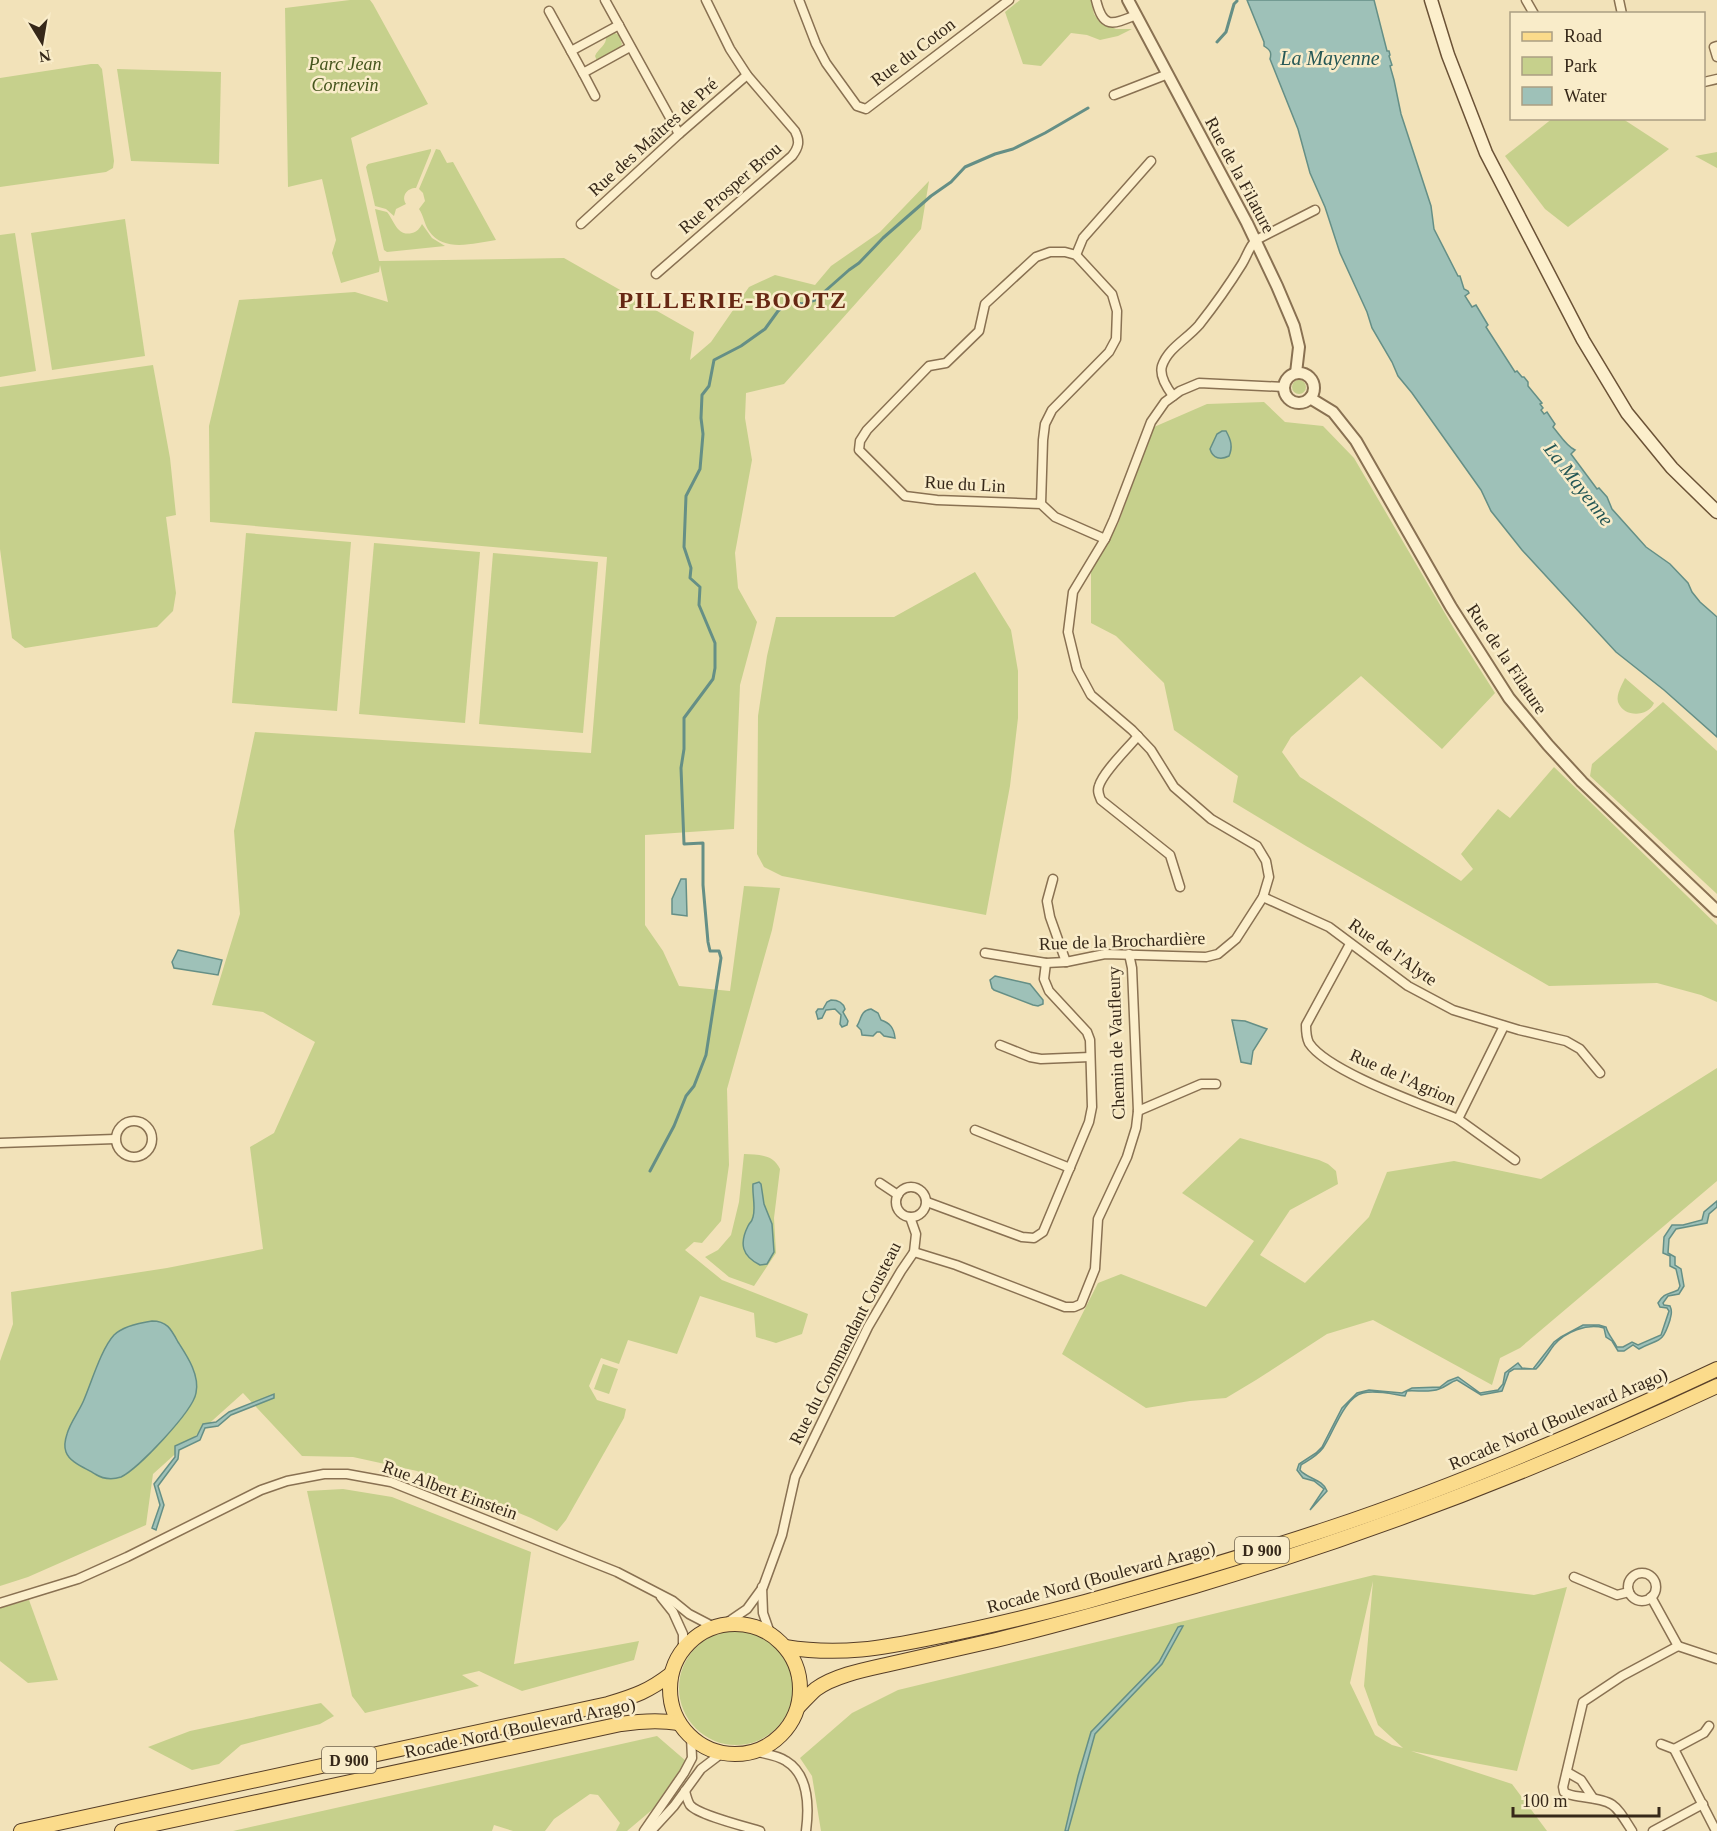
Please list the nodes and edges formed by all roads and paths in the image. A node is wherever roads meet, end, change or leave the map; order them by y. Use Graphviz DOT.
graph roads {
  1 [pos="605,0"];
  2 [pos="706,0"];
  3 [pos="799,0"];
  4 [pos="1010,0"];
  5 [pos="1096,0"];
  6 [pos="1128,0"];
  7 [pos="1431,0"];
  8 [pos="549,11"];
  9 [pos="1136,15"];
  10 [pos="619,25"];
  11 [pos="1717,46"];
  12 [pos="630,47"];
  13 [pos="571,51"];
  14 [pos="1717,57"];
  15 [pos="583,73"];
  16 [pos="1168,74"];
  17 [pos="747,75"];
  18 [pos="1113,95"];
  19 [pos="595,96"];
  20 [pos="679,134"];
  21 [pos="1151,161"];
  22 [pos="1315,210"];
  23 [pos="581,224"];
  24 [pos="1256,240"];
  25 [pos="1076,255"];
  26 [pos="656,274"];
  27 [pos="1296,373"];
  28 [pos="1284,387"];
  29 [pos="1173,396"];
  30 [pos="1310,398"];
  31 [pos="1041,504"];
  32 [pos="1717,512"];
  33 [pos="1105,539"];
  34 [pos="1138,736"];
  35 [pos="1053,879"];
  36 [pos="1180,887"];
  37 [pos="1263,897"];
  38 [pos="1717,911"];
  39 [pos="1350,944"];
  40 [pos="985,953"];
  41 [pos="1129,954"];
  42 [pos="1066,962"];
  43 [pos="1046,963"];
  44 [pos="1504,1026"];
  45 [pos="1000,1045"];
  46 [pos="1090,1057"];
  47 [pos="1600,1073"];
  48 [pos="1216,1084"];
  49 [pos="1138,1111"];
  50 [pos="1458,1119"];
  51 [pos="975,1130"];
  52 [pos="116,1139"];
  53 [pos="0,1143"];
  54 [pos="1515,1160"];
  55 [pos="1070,1168"];
  56 [pos="880,1183"];
  57 [pos="898,1195"];
  58 [pos="927,1202"];
  59 [pos="910,1217"];
  60 [pos="914,1252"];
  61 [pos="1717,1370"];
  62 [pos="1717,1386"];
  63 [pos="1574,1577"];
  64 [pos="762,1587"];
  65 [pos="651,1590"];
  66 [pos="1629,1592"];
  67 [pos="1651,1597"];
  68 [pos="0,1603"];
  69 [pos="720,1626"];
  70 [pos="770,1633"];
  71 [pos="1678,1646"];
  72 [pos="785,1647"];
  73 [pos="683,1650"];
  74 [pos="1717,1659"];
  75 [pos="671,1674"];
  76 [pos="799,1706"];
  77 [pos="679,1723"];
  78 [pos="1709,1726"];
  79 [pos="691,1737"];
  80 [pos="1661,1744"];
  81 [pos="1674,1749"];
  82 [pos="754,1751"];
  83 [pos="722,1753"];
  84 [pos="1567,1772"];
  85 [pos="685,1791"];
  86 [pos="1593,1798"];
  87 [pos="1703,1804"];
  88 [pos="21,1831"];
  89 [pos="122,1831"];
  90 [pos="644,1831"];
  91 [pos="651,1831"];
  92 [pos="760,1831"];
  93 [pos="806,1831"];
  94 [pos="1632,1831"];
  95 [pos="1653,1831"];
  96 [pos="1716,1831"];
  1 -- 10 [label="street"];
  2 -- 17 [label="street, Rue Prosper Brou"];
  3 -- 4 [label="street, Rue du Coton"];
  5 -- 9 [label="street"];
  6 -- 9 [label="street, Rue de la Filature"];
  7 -- 32 [label="main road"];
  8 -- 13 [label="street"];
  9 -- 16 [label="street, Rue de la Filature"];
  10 -- 12 [label="street"];
  10 -- 13 [label="street"];
  11 -- 14 [label="street"];
  12 -- 15 [label="street"];
  12 -- 20 [label="street"];
  13 -- 15 [label="street"];
  15 -- 19 [label="street"];
  16 -- 18 [label="street"];
  16 -- 24 [label="street, Rue de la Filature"];
  17 -- 20 [label="street, Rue des Maîtres de Pré"];
  17 -- 26 [label="street, Rue Prosper Brou"];
  20 -- 23 [label="street, Rue des Maîtres de Pré"];
  21 -- 25 [label="street"];
  22 -- 24 [label="street"];
  24 -- 27 [label="street, Rue de la Filature"];
  24 -- 29 [label="street"];
  25 -- 31 [label="street"];
  25 -- 31 [label="street, Rue du Lin"];
  27 -- 28 [label="street"];
  27 -- 30 [label="street"];
  28 -- 29 [label="street, Rue de la Brochardière"];
  28 -- 30 [label="street"];
  29 -- 33 [label="street, Rue de la Brochardière"];
  30 -- 38 [label="street, Rue de la Filature"];
  31 -- 33 [label="street"];
  33 -- 34 [label="street, Rue de la Brochardière"];
  34 -- 36 [label="street"];
  34 -- 37 [label="street, Rue de la Brochardière"];
  35 -- 42 [label="street"];
  37 -- 39 [label="street, Rue de l'Alyte"];
  37 -- 41 [label="street, Rue de la Brochardière"];
  39 -- 44 [label="street, Rue de l'Alyte"];
  39 -- 50 [label="street, Rue de l'Agrion"];
  40 -- 43 [label="street, Rue de la Brochardière"];
  41 -- 42 [label="street, Rue de la Brochardière"];
  41 -- 49 [label="street, Chemin de Vaufleury"];
  42 -- 43 [label="street, Rue de la Brochardière"];
  43 -- 46 [label="street"];
  44 -- 47 [label="street, Rue de l'Alyte"];
  44 -- 50 [label="street, Rue de l'Agrion"];
  45 -- 46 [label="street"];
  46 -- 55 [label="street"];
  48 -- 49 [label="street"];
  49 -- 60 [label="street, Chemin de Vaufleury"];
  50 -- 54 [label="street, Rue de l'Agrion"];
  51 -- 55 [label="street"];
  52 -- 52 [label="street"];
  52 -- 53 [label="street"];
  55 -- 58 [label="street"];
  56 -- 57 [label="street"];
  57 -- 58 [label="street"];
  57 -- 59 [label="street"];
  58 -- 59 [label="street"];
  59 -- 60 [label="street, Rue du Commandant Cousteau"];
  60 -- 64 [label="street, Rue du Commandant Cousteau"];
  61 -- 72 [label="main road, Rocade Nord (Boulevard Arago) / D 900"];
  62 -- 76 [label="main road, Rocade Nord (Boulevard Arago) / D 900"];
  63 -- 66 [label="street"];
  64 -- 69 [label="street, Rue du Commandant Cousteau"];
  64 -- 70 [label="street, Rue du Commandant Cousteau"];
  65 -- 68 [label="street, Rue Albert Einstein"];
  65 -- 69 [label="street, Rue Albert Einstein"];
  65 -- 73 [label="street, Rue Albert Einstein"];
  66 -- 67 [label="street"];
  66 -- 67 [label="street"];
  67 -- 71 [label="street"];
  69 -- 70 [label="main road"];
  69 -- 73 [label="main road"];
  70 -- 72 [label="main road"];
  71 -- 74 [label="street"];
  71 -- 84 [label="street"];
  72 -- 76 [label="main road"];
  73 -- 75 [label="main road"];
  75 -- 77 [label="main road"];
  75 -- 88 [label="main road, D 900"];
  76 -- 82 [label="main road"];
  77 -- 79 [label="main road"];
  77 -- 89 [label="main road, Rocade Nord (Boulevard Arago) / D 900"];
  78 -- 81 [label="street"];
  79 -- 83 [label="main road"];
  79 -- 90 [label="street"];
  80 -- 81 [label="street"];
  81 -- 87 [label="street"];
  82 -- 83 [label="main road"];
  82 -- 93 [label="street"];
  83 -- 85 [label="street"];
  84 -- 86 [label="street"];
  84 -- 86 [label="street"];
  85 -- 91 [label="street"];
  85 -- 92 [label="street"];
  86 -- 94 [label="street"];
  87 -- 95 [label="street"];
  87 -- 96 [label="street"];
}
